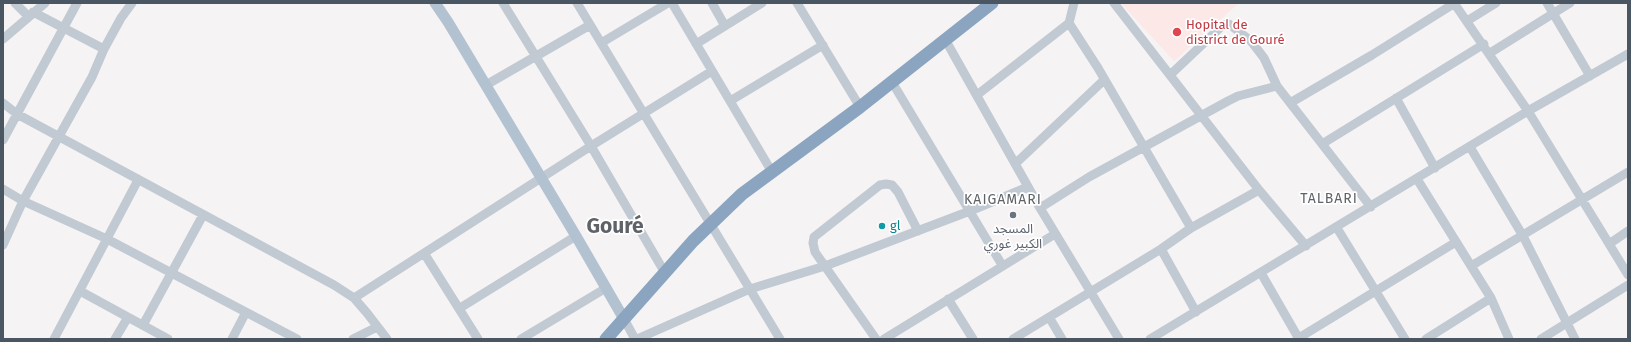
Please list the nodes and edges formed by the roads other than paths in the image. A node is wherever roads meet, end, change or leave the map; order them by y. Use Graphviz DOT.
graph roads {
  1 [pos="16,3"];
  2 [pos="45,3"];
  3 [pos="77,3"];
  4 [pos="132,3"];
  5 [pos="435,3"];
  6 [pos="503,3"];
  7 [pos="577,3"];
  8 [pos="668,3"];
  9 [pos="672,3"];
  10 [pos="712,3"];
  11 [pos="762,3"];
  12 [pos="797,3"];
  13 [pos="992,3"];
  14 [pos="1074,3"];
  15 [pos="1114,3"];
  16 [pos="1454,3"];
  17 [pos="1496,3"];
  18 [pos="1547,3"];
  19 [pos="1570,3"];
  20 [pos="1553,13"];
  21 [pos="30,14"];
  22 [pos="1467,20"];
  23 [pos="1069,23"];
  24 [pos="590,25"];
  25 [pos="725,26"];
  26 [pos="63,28"];
  27 [pos="3,39"];
  28 [pos="946,41"];
  29 [pos="601,43"];
  30 [pos="696,44"];
  31 [pos="1484,44"];
  32 [pos="824,45"];
  33 [pos="104,49"];
  34 [pos="1490,53"];
  35 [pos="1628,54"];
  36 [pos="537,57"];
  37 [pos="712,71"];
  38 [pos="1170,75"];
  39 [pos="1590,76"];
  40 [pos="1104,80"];
  41 [pos="892,82"];
  42 [pos="486,85"];
  43 [pos="1277,86"];
  44 [pos="977,95"];
  45 [pos="1396,98"];
  46 [pos="730,101"];
  47 [pos="3,103"];
  48 [pos="1290,103"];
  49 [pos="860,107"];
  50 [pos="1528,111"];
  51 [pos="17,114"];
  52 [pos="643,114"];
  53 [pos="1202,116"];
  54 [pos="59,136"];
  55 [pos="3,140"];
  56 [pos="1322,144"];
  57 [pos="591,146"];
  58 [pos="1470,147"];
  59 [pos="1143,148"];
  60 [pos="1015,164"];
  61 [pos="1435,168"];
  62 [pos="772,172"];
  63 [pos="1628,172"];
  64 [pos="542,179"];
  65 [pos="1417,179"];
  66 [pos="138,180"];
  67 [pos="1028,187"];
  68 [pos="3,190"];
  69 [pos="1259,190"];
  70 [pos="1582,200"];
  71 [pos="23,201"];
  72 [pos="1371,207"];
  73 [pos="1040,208"];
  74 [pos="970,211"];
  75 [pos="203,215"];
  76 [pos="710,224"];
  77 [pos="1191,228"];
  78 [pos="1336,228"];
  79 [pos="918,231"];
  80 [pos="1628,231"];
  81 [pos="1055,234"];
  82 [pos="576,236"];
  83 [pos="1523,236"];
  84 [pos="107,239"];
  85 [pos="1456,242"];
  86 [pos="1609,244"];
  87 [pos="3,245"];
  88 [pos="1306,246"];
  89 [pos="1161,249"];
  90 [pos="424,253"];
  91 [pos="1002,265"];
  92 [pos="825,266"];
  93 [pos="1471,266"];
  94 [pos="171,273"];
  95 [pos="665,273"];
  96 [pos="1261,273"];
  97 [pos="1628,275"];
  98 [pos="1628,285"];
  99 [pos="606,288"];
  100 [pos="750,289"];
  101 [pos="80,291"];
  102 [pos="1375,291"];
  103 [pos="1090,292"];
  104 [pos="354,298"];
  105 [pos="1491,298"];
  106 [pos="948,299"];
  107 [pos="460,308"];
  108 [pos="246,312"];
  109 [pos="1196,312"];
  110 [pos="128,317"];
  111 [pos="1049,317"];
  112 [pos="624,319"];
  113 [pos="1566,324"];
  114 [pos="143,325"];
  115 [pos="377,326"];
  116 [pos="54,339"];
  117 [pos="115,339"];
  118 [pos="168,339"];
  119 [pos="232,339"];
  120 [pos="297,339"];
  121 [pos="353,339"];
  122 [pos="387,339"];
  123 [pos="478,339"];
  124 [pos="522,339"];
  125 [pos="606,339"];
  126 [pos="636,339"];
  127 [pos="780,339"];
  128 [pos="876,339"];
  129 [pos="884,339"];
  130 [pos="973,339"];
  131 [pos="1013,339"];
  132 [pos="1062,339"];
  133 [pos="1119,339"];
  134 [pos="1150,339"];
  135 [pos="1298,339"];
  136 [pos="1405,339"];
  137 [pos="1426,339"];
  138 [pos="1510,339"];
  139 [pos="1541,339"];
  140 [pos="1575,339"];
  1 -- 21 [label="street"];
  2 -- 21 [label="street"];
  3 -- 26 [label="street"];
  4 -- 33 [label="street"];
  5 -- 42 [label="main road"];
  6 -- 36 [label="street"];
  7 -- 24 [label="street"];
  8 -- 29 [label="street"];
  9 -- 30 [label="street"];
  10 -- 25 [label="street"];
  11 -- 25 [label="street"];
  12 -- 32 [label="street"];
  13 -- 28 [label="highway"];
  14 -- 23 [label="street"];
  15 -- 38 [label="street"];
  16 -- 22 [label="street"];
  16 -- 48 [label="street"];
  17 -- 22 [label="street"];
  18 -- 20 [label="street"];
  19 -- 20 [label="street"];
  20 -- 34 [label="street"];
  20 -- 39 [label="street"];
  21 -- 26 [label="street"];
  21 -- 27 [label="street"];
  22 -- 31 [label="street"];
  23 -- 40 [label="street"];
  23 -- 44 [label="street"];
  24 -- 29 [label="street"];
  24 -- 36 [label="street"];
  25 -- 30 [label="street"];
  26 -- 33 [label="street"];
  26 -- 51 [label="street"];
  28 -- 41 [label="highway"];
  28 -- 44 [label="street"];
  29 -- 52 [label="street"];
  30 -- 37 [label="street"];
  31 -- 34 [label="street"];
  31 -- 45 [label="street"];
  32 -- 46 [label="street"];
  32 -- 49 [label="street"];
  33 -- 54 [label="street"];
  34 -- 50 [label="street"];
  35 -- 39 [label="street"];
  36 -- 42 [label="street"];
  36 -- 57 [label="street"];
  37 -- 46 [label="street"];
  37 -- 52 [label="street"];
  38 -- 43 [label="street"];
  38 -- 53 [label="street"];
  39 -- 50 [label="street"];
  40 -- 59 [label="street"];
  40 -- 60 [label="street"];
  41 -- 49 [label="highway"];
  41 -- 74 [label="street"];
  42 -- 64 [label="main road"];
  43 -- 48 [label="street"];
  43 -- 53 [label="street"];
  44 -- 60 [label="street"];
  45 -- 56 [label="street"];
  45 -- 61 [label="street"];
  46 -- 62 [label="street"];
  47 -- 51 [label="street"];
  48 -- 56 [label="street"];
  49 -- 62 [label="highway"];
  50 -- 58 [label="street"];
  50 -- 70 [label="street"];
  51 -- 54 [label="street"];
  51 -- 55 [label="street"];
  52 -- 57 [label="street"];
  52 -- 76 [label="street"];
  53 -- 59 [label="street"];
  53 -- 69 [label="street"];
  54 -- 66 [label="street"];
  54 -- 71 [label="street"];
  56 -- 72 [label="street"];
  57 -- 64 [label="street"];
  57 -- 95 [label="street"];
  58 -- 61 [label="street"];
  58 -- 83 [label="street"];
  59 -- 73 [label="street"];
  59 -- 77 [label="street"];
  60 -- 67 [label="street"];
  61 -- 65 [label="street"];
  62 -- 76 [label="highway"];
  63 -- 70 [label="street"];
  64 -- 82 [label="main road"];
  64 -- 90 [label="street"];
  65 -- 72 [label="street"];
  65 -- 85 [label="street"];
  66 -- 75 [label="street"];
  66 -- 84 [label="street"];
  67 -- 73 [label="street"];
  67 -- 74 [label="street"];
  68 -- 71 [label="street"];
  69 -- 77 [label="street"];
  69 -- 88 [label="street"];
  70 -- 83 [label="street"];
  70 -- 86 [label="street"];
  71 -- 84 [label="street"];
  71 -- 87 [label="street"];
  72 -- 78 [label="street"];
  73 -- 81 [label="street"];
  74 -- 79 [label="street"];
  74 -- 91 [label="street"];
  75 -- 94 [label="street"];
  75 -- 104 [label="street"];
  76 -- 95 [label="highway"];
  76 -- 100 [label="street"];
  77 -- 89 [label="street"];
  78 -- 88 [label="street"];
  78 -- 102 [label="street"];
  79 -- 92 [label="street"];
  79 -- 92 [label="street"];
  80 -- 86 [label="street"];
  81 -- 91 [label="street"];
  81 -- 103 [label="street"];
  82 -- 99 [label="main road"];
  82 -- 107 [label="street"];
  83 -- 93 [label="street"];
  83 -- 113 [label="street"];
  84 -- 94 [label="street"];
  84 -- 101 [label="street"];
  85 -- 93 [label="street"];
  85 -- 102 [label="street"];
  86 -- 97 [label="street"];
  88 -- 96 [label="street"];
  89 -- 103 [label="street"];
  89 -- 109 [label="street"];
  90 -- 104 [label="street"];
  90 -- 107 [label="street"];
  91 -- 106 [label="street"];
  92 -- 100 [label="street"];
  92 -- 128 [label="street"];
  93 -- 105 [label="street"];
  94 -- 108 [label="street"];
  94 -- 114 [label="street"];
  95 -- 112 [label="highway"];
  96 -- 109 [label="street"];
  96 -- 135 [label="street"];
  98 -- 113 [label="street"];
  99 -- 112 [label="main road"];
  99 -- 124 [label="street"];
  100 -- 126 [label="street"];
  100 -- 127 [label="street"];
  101 -- 110 [label="street"];
  101 -- 116 [label="street"];
  102 -- 135 [label="street"];
  102 -- 136 [label="street"];
  103 -- 111 [label="street"];
  103 -- 133 [label="street"];
  104 -- 115 [label="street"];
  105 -- 137 [label="street"];
  105 -- 138 [label="street"];
  106 -- 129 [label="street"];
  106 -- 130 [label="street"];
  107 -- 123 [label="street"];
  108 -- 119 [label="street"];
  108 -- 120 [label="street"];
  109 -- 134 [label="street"];
  110 -- 114 [label="street"];
  110 -- 117 [label="street"];
  111 -- 131 [label="street"];
  111 -- 132 [label="street"];
  112 -- 125 [label="highway"];
  112 -- 126 [label="street"];
  113 -- 139 [label="street"];
  113 -- 140 [label="street"];
  114 -- 118 [label="street"];
  115 -- 121 [label="street"];
  115 -- 122 [label="street"];
}
